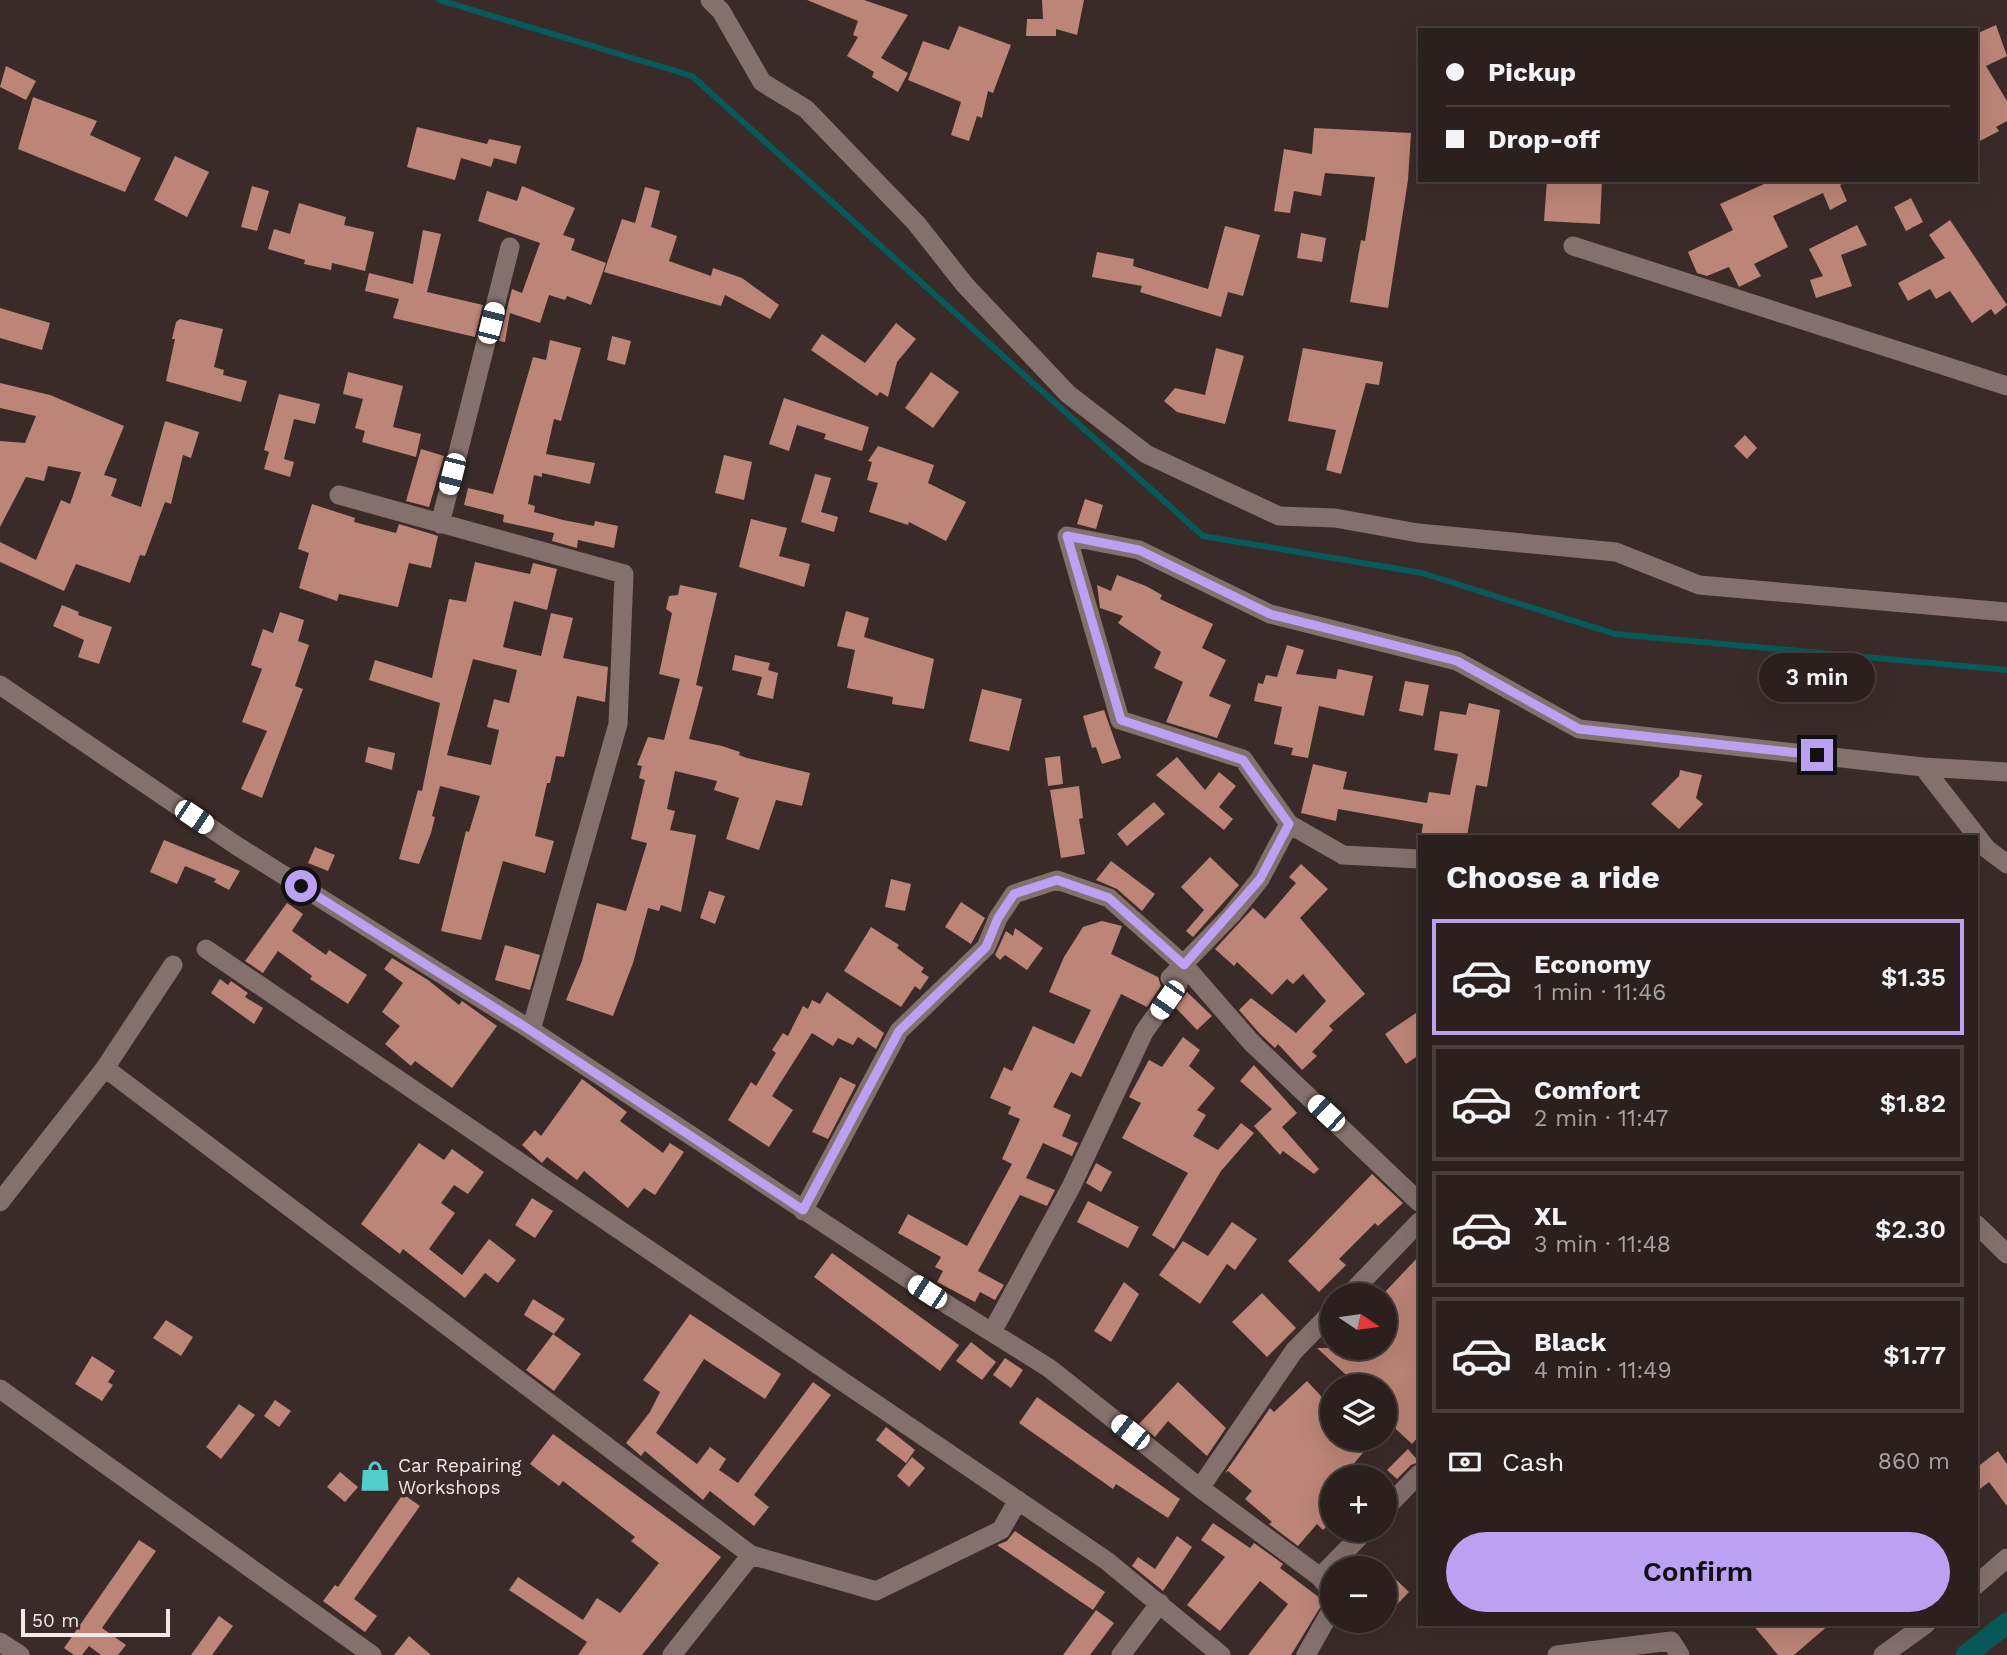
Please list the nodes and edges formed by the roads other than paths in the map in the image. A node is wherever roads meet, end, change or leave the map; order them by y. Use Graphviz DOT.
graph roads {
  1 [pos="710,0"];
  2 [pos="1573,246"];
  3 [pos="510,247"];
  4 [pos="2007,386"];
  5 [pos="339,495"];
  6 [pos="440,524"];
  7 [pos="2007,612"];
  8 [pos="0,685"];
  9 [pos="1923,767"];
  10 [pos="2007,772"];
  11 [pos="1289,824"];
  12 [pos="1976,835"];
  13 [pos="1978,837"];
  14 [pos="1418,859"];
  15 [pos="2007,864"];
  16 [pos="206,949"];
  17 [pos="173,965"];
  18 [pos="1184,965"];
  19 [pos="530,1030"];
  20 [pos="105,1068"];
  21 [pos="1418,1201"];
  22 [pos="0,1202"];
  23 [pos="803,1210"];
  24 [pos="1418,1223"];
  25 [pos="1978,1226"];
  26 [pos="2007,1254"];
  27 [pos="1361,1283"];
  28 [pos="1320,1324"];
  29 [pos="992,1332"];
  30 [pos="0,1389"];
  31 [pos="1418,1475"];
  32 [pos="1200,1488"];
  33 [pos="1397,1497"];
  34 [pos="1018,1500"];
  35 [pos="751,1555"];
  36 [pos="2007,1558"];
  37 [pos="1320,1580"];
  38 [pos="1978,1583"];
  39 [pos="1160,1603"];
  40 [pos="1923,1626"];
  41 [pos="1320,1630"];
  42 [pos="0,1642"];
  43 [pos="20,1655"];
  44 [pos="372,1655"];
  45 [pos="672,1655"];
  46 [pos="1121,1655"];
  47 [pos="1221,1655"];
  48 [pos="1306,1655"];
  49 [pos="1556,1655"];
  50 [pos="1680,1655"];
  51 [pos="1884,1655"];
  1 -- 7 [label="street"];
  2 -- 4 [label="street"];
  3 -- 6 [label="street"];
  5 -- 6 [label="street"];
  6 -- 19 [label="street"];
  8 -- 19 [label="street"];
  9 -- 10 [label="street"];
  9 -- 11 [label="street"];
  9 -- 12 [label="street"];
  11 -- 14 [label="street"];
  11 -- 18 [label="street"];
  13 -- 15 [label="street"];
  16 -- 34 [label="street"];
  17 -- 20 [label="street"];
  18 -- 21 [label="street"];
  18 -- 23 [label="street"];
  18 -- 29 [label="street"];
  19 -- 23 [label="street"];
  20 -- 22 [label="street"];
  20 -- 35 [label="street"];
  23 -- 29 [label="street"];
  24 -- 27 [label="street"];
  25 -- 26 [label="street"];
  28 -- 32 [label="street"];
  29 -- 32 [label="street"];
  30 -- 44 [label="street"];
  31 -- 33 [label="street"];
  32 -- 37 [label="street"];
  34 -- 35 [label="street"];
  34 -- 39 [label="street"];
  35 -- 45 [label="street"];
  36 -- 38 [label="street"];
  39 -- 46 [label="street"];
  39 -- 47 [label="street"];
  40 -- 51 [label="street"];
  41 -- 48 [label="street"];
  42 -- 43 [label="street"];
  49 -- 50 [label="street"];
}
